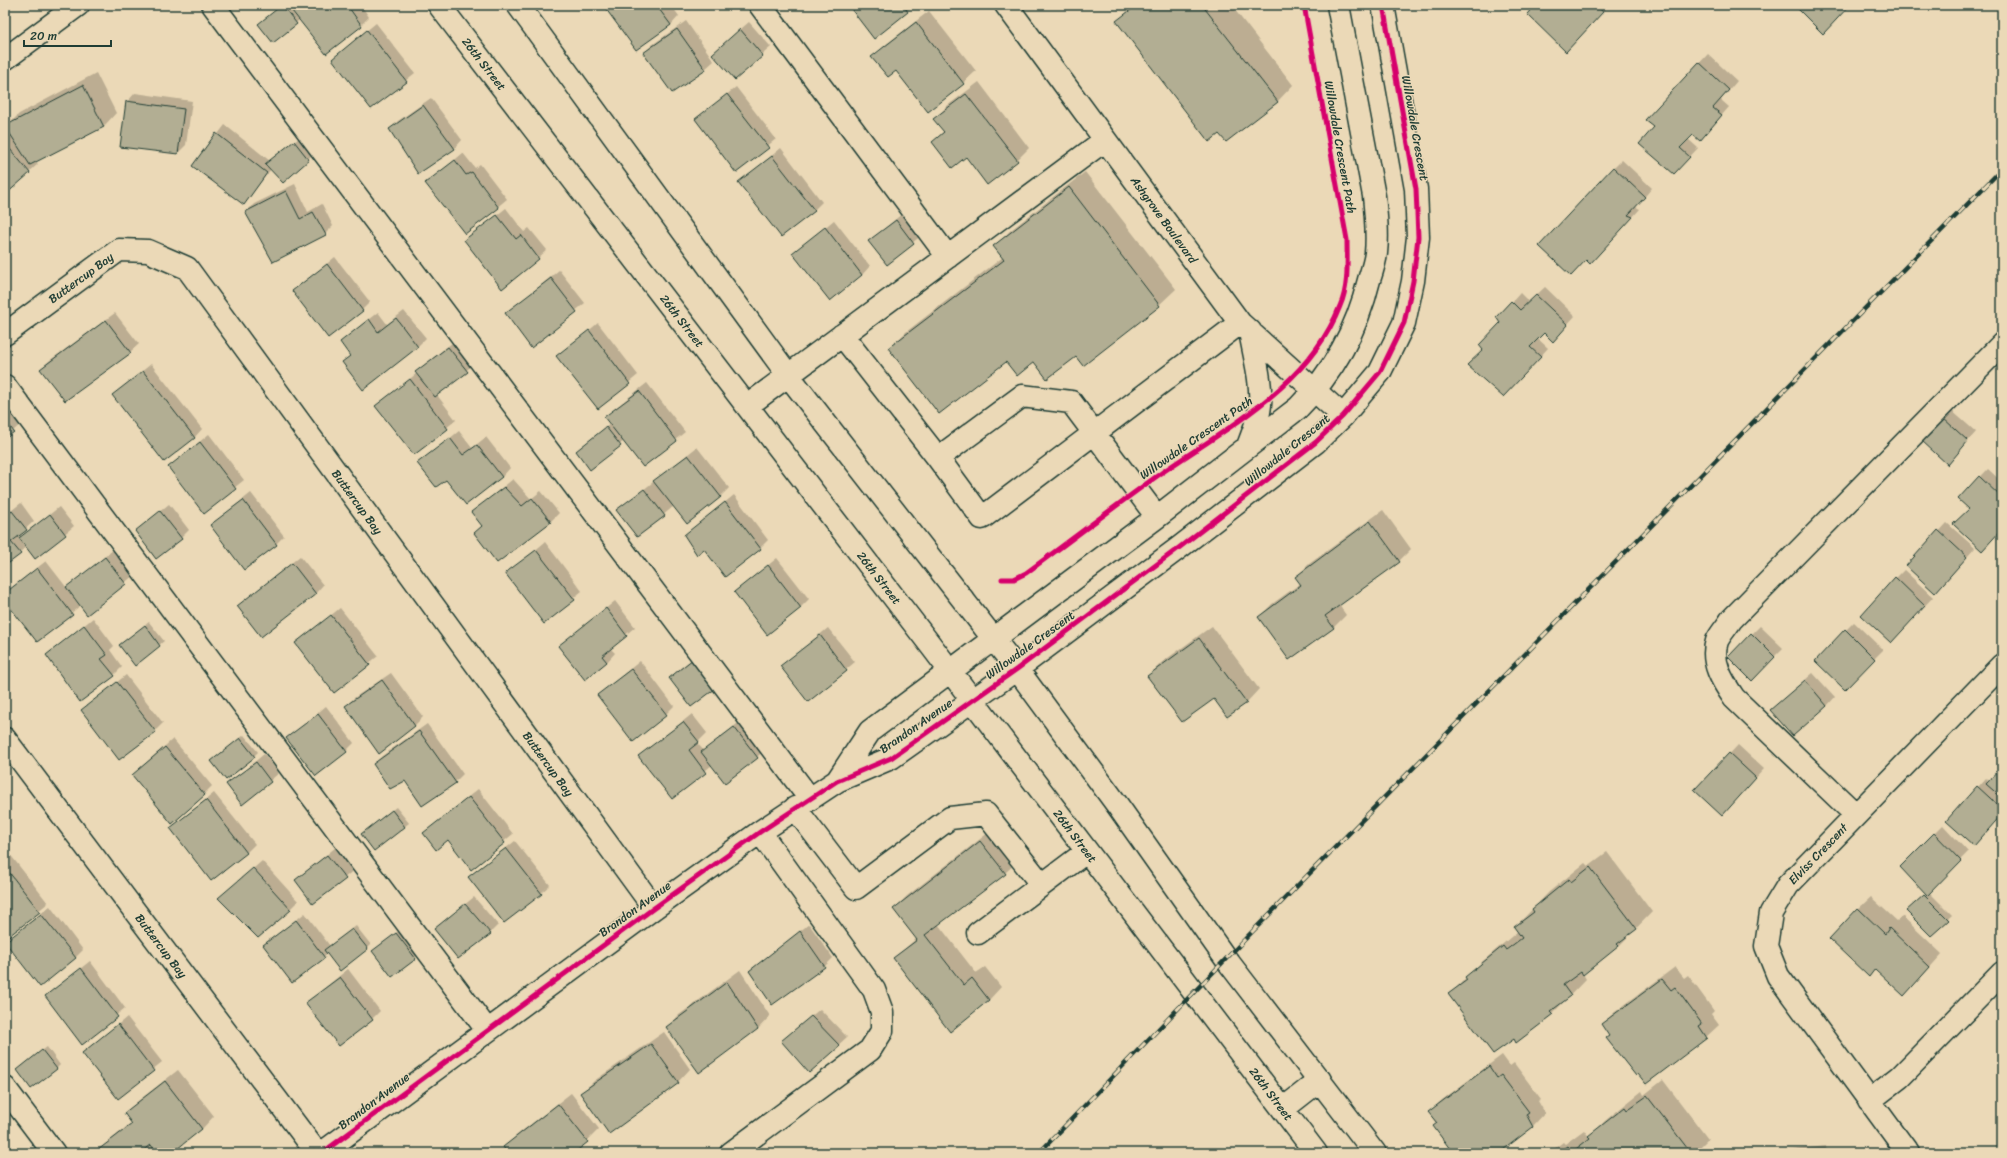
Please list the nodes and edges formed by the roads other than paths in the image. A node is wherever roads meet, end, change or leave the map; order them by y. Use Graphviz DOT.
graph roads {
  1 [pos="78,5"];
  2 [pos="213,5"];
  3 [pos="439,5"];
  4 [pos="518,5"];
  5 [pos="760,5"];
  6 [pos="1006,5"];
  7 [pos="1338,5"];
  8 [pos="1383,5"];
  9 [pos="5,59"];
  10 [pos="1105,140"];
  11 [pos="948,257"];
  12 [pos="1245,327"];
  13 [pos="5,334"];
  14 [pos="842,335"];
  15 [pos="2002,344"];
  16 [pos="788,375"];
  17 [pos="5,386"];
  18 [pos="1316,390"];
  19 [pos="747,406"];
  20 [pos="1343,416"];
  21 [pos="1094,433"];
  22 [pos="1248,446"];
  23 [pos="938,458"];
  24 [pos="1157,517"];
  25 [pos="993,638"];
  26 [pos="2002,665"];
  27 [pos="1017,669"];
  28 [pos="950,671"];
  29 [pos="972,699"];
  30 [pos="5,739"];
  31 [pos="837,781"];
  32 [pos="803,803"];
  33 [pos="1856,815"];
  34 [pos="760,832"];
  35 [pos="1086,852"];
  36 [pos="1042,885"];
  37 [pos="654,908"];
  38 [pos="978,933"];
  39 [pos="2002,974"];
  40 [pos="487,1030"];
  41 [pos="1320,1080"];
  42 [pos="5,1088"];
  43 [pos="1869,1100"];
  44 [pos="1283,1109"];
  45 [pos="54,1153"];
  46 [pos="317,1153"];
  47 [pos="322,1153"];
  48 [pos="731,1153"];
  49 [pos="1316,1153"];
  50 [pos="1375,1153"];
  51 [pos="1908,1153"];
  1 -- 9 [label="street"];
  2 -- 32 [label="street"];
  3 -- 19 [label="street, 26th Street"];
  4 -- 16 [label="street"];
  5 -- 11 [label="street"];
  6 -- 10 [label="street, Ashgrove Boulevard"];
  7 -- 18 [label="street"];
  8 -- 20 [label="street, Willowdale Crescent"];
  10 -- 11 [label="street"];
  10 -- 12 [label="street, Ashgrove Boulevard"];
  11 -- 14 [label="street"];
  12 -- 18 [label="street, Ashgrove Boulevard"];
  12 -- 21 [label="street"];
  12 -- 22 [label="street"];
  13 -- 37 [label="street, Buttercup Bay"];
  14 -- 16 [label="street"];
  14 -- 23 [label="street"];
  15 -- 33 [label="street"];
  16 -- 19 [label="street"];
  16 -- 25 [label="street"];
  17 -- 40 [label="street"];
  18 -- 20 [label="street, Ashgrove Boulevard"];
  18 -- 22 [label="street"];
  19 -- 28 [label="street, 26th Street"];
  20 -- 27 [label="street, Willowdale Crescent"];
  21 -- 23 [label="street"];
  21 -- 23 [label="street"];
  21 -- 24 [label="street"];
  22 -- 24 [label="street"];
  24 -- 25 [label="street"];
  25 -- 27 [label="street"];
  25 -- 28 [label="street"];
  26 -- 33 [label="street, Elviss Crescent"];
  27 -- 29 [label="street, Willowdale Crescent"];
  27 -- 41 [label="street"];
  28 -- 29 [label="street, 26th Street"];
  28 -- 31 [label="street, Brandon Avenue"];
  29 -- 31 [label="street, Brandon Avenue"];
  29 -- 35 [label="street, 26th Street"];
  30 -- 46 [label="street, Buttercup Bay"];
  31 -- 32 [label="street, Brandon Avenue"];
  32 -- 34 [label="street, Brandon Avenue"];
  32 -- 36 [label="street"];
  33 -- 43 [label="street, Elviss Crescent"];
  34 -- 37 [label="street, Brandon Avenue"];
  34 -- 48 [label="street"];
  35 -- 36 [label="street"];
  35 -- 44 [label="street, 26th Street"];
  36 -- 38 [label="street"];
  37 -- 40 [label="street, Brandon Avenue"];
  39 -- 43 [label="street"];
  40 -- 47 [label="street, Brandon Avenue"];
  41 -- 44 [label="street"];
  41 -- 50 [label="street"];
  42 -- 45 [label="street"];
  43 -- 51 [label="street, Elviss Crescent"];
  44 -- 49 [label="street, 26th Street"];
}
